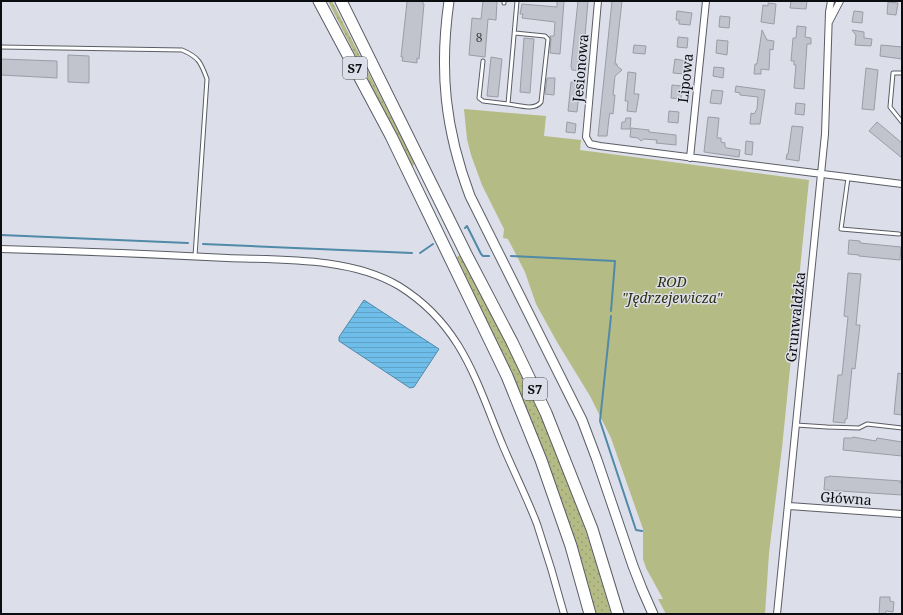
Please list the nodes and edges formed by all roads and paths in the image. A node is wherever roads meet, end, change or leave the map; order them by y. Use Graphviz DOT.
graph roads {
  1 [pos="319,1"];
  2 [pos="341,1"];
  3 [pos="449,1"];
  4 [pos="518,1"];
  5 [pos="598,1"];
  6 [pos="706,1"];
  7 [pos="831,1"];
  8 [pos="840,1"];
  9 [pos="829,22"];
  10 [pos="515,33"];
  11 [pos="1,47"];
  12 [pos="483,61"];
  13 [pos="902,73"];
  14 [pos="508,104"];
  15 [pos="902,122"];
  16 [pos="690,158"];
  17 [pos="821,174"];
  18 [pos="848,178"];
  19 [pos="902,184"];
  20 [pos="899,234"];
  21 [pos="1,249"];
  22 [pos="195,256"];
  23 [pos="796,425"];
  24 [pos="902,428"];
  25 [pos="789,506"];
  26 [pos="902,514"];
  27 [pos="564,614"];
  28 [pos="590,614"];
  29 [pos="618,614"];
  30 [pos="653,614"];
  31 [pos="778,614"];
  1 -- 28 [label="highway, S7"];
  2 -- 29 [label="highway, S7"];
  3 -- 30 [label="street"];
  4 -- 10 [label="lane"];
  5 -- 16 [label="street, Jesionowa"];
  6 -- 16 [label="street, Lipowa"];
  7 -- 9 [label="street, Grunwaldzka"];
  8 -- 9 [label="street, Grunwaldzka"];
  9 -- 17 [label="street, Grunwaldzka"];
  10 -- 14 [label="lane"];
  10 -- 14 [label="lane"];
  11 -- 22 [label="lane"];
  12 -- 14 [label="lane"];
  13 -- 15 [label="lane"];
  16 -- 17 [label="street"];
  17 -- 18 [label="street"];
  17 -- 23 [label="street, Grunwaldzka"];
  18 -- 19 [label="street"];
  18 -- 20 [label="lane"];
  21 -- 22 [label="street"];
  22 -- 27 [label="street"];
  23 -- 24 [label="lane"];
  23 -- 25 [label="street, Grunwaldzka"];
  25 -- 26 [label="street, Główna"];
  25 -- 31 [label="street, Grunwaldzka"];
}
